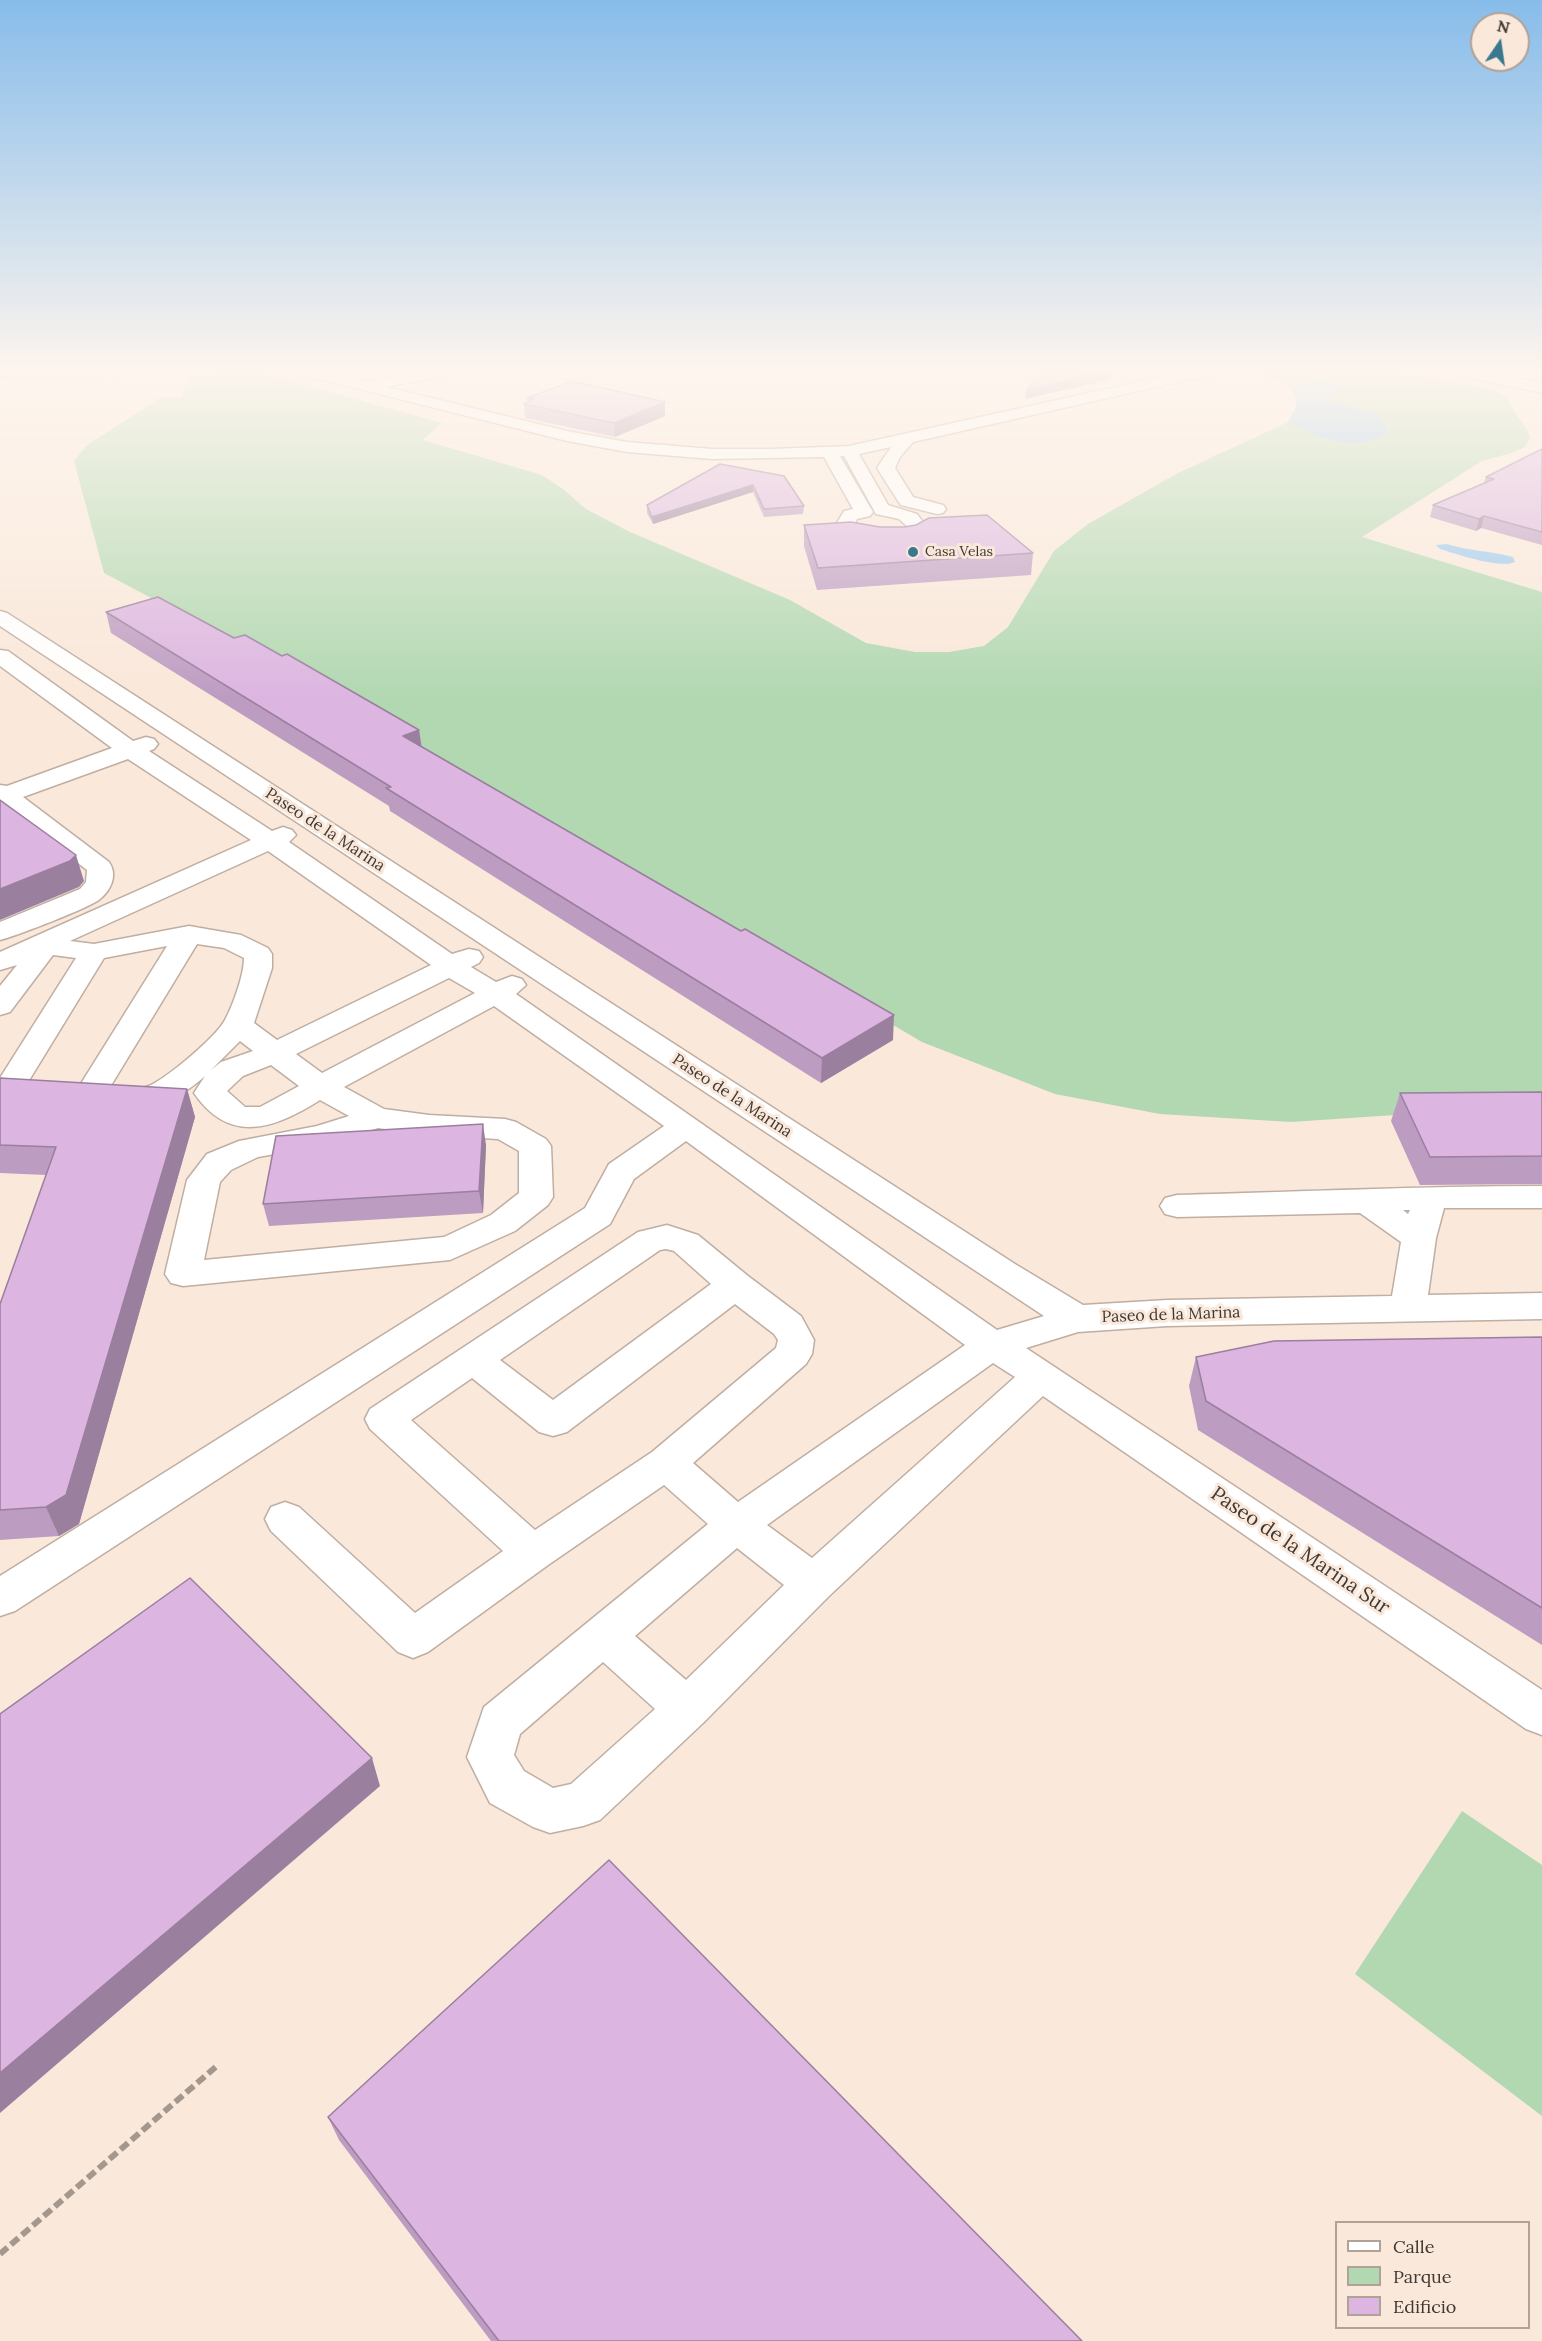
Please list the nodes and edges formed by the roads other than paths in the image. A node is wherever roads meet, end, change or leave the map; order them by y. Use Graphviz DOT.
graph roads {
  1 [pos="847,479"];
  2 [pos="863,479"];
  3 [pos="893,479"];
  4 [pos="937,509"];
  5 [pos="0,616"];
  6 [pos="0,656"];
  7 [pos="168,727"];
  8 [pos="123,744"];
  9 [pos="1,789"];
  10 [pos="312,822"];
  11 [pos="268,841"];
  12 [pos="344,843"];
  13 [pos="301,861"];
  14 [pos="0,932"];
  15 [pos="189,934"];
  16 [pos="497,942"];
  17 [pos="41,946"];
  18 [pos="94,952"];
  19 [pos="0,962"];
  20 [pos="452,967"];
  21 [pos="539,970"];
  22 [pos="496,994"];
  23 [pos="0,1006"];
  24 [pos="238,1024"];
  25 [pos="275,1053"];
  26 [pos="7,1079"];
  27 [pos="70,1087"];
  28 [pos="320,1087"];
  29 [pos="376,1118"];
  30 [pos="686,1126"];
  31 [pos="1430,1197"];
  32 [pos="1542,1197"];
  33 [pos="1367,1202"];
  34 [pos="1177,1206"];
  35 [pos="1419,1238"];
  36 [pos="735,1285"];
  37 [pos="1542,1306"];
  38 [pos="1408,1309"];
  39 [pos="1077,1319"];
  40 [pos="992,1345"];
  41 [pos="473,1359"];
  42 [pos="1049,1381"];
  43 [pos="666,1463"];
  44 [pos="285,1519"];
  45 [pos="736,1525"];
  46 [pos="533,1553"];
  47 [pos="814,1583"];
  48 [pos="0,1598"];
  49 [pos="603,1635"];
  50 [pos="687,1709"];
  51 [pos="1542,1715"];
  1 -- 2 [label="street"];
  3 -- 4 [label="street"];
  5 -- 7 [label="street, Paseo de la Marina"];
  6 -- 8 [label="street"];
  7 -- 8 [label="street"];
  7 -- 10 [label="street, Paseo de la Marina"];
  8 -- 9 [label="street"];
  8 -- 11 [label="street"];
  9 -- 14 [label="street"];
  10 -- 11 [label="street"];
  10 -- 12 [label="street, Paseo de la Marina"];
  11 -- 13 [label="street"];
  11 -- 17 [label="street"];
  12 -- 13 [label="street"];
  12 -- 16 [label="street, Paseo de la Marina"];
  13 -- 20 [label="street"];
  15 -- 18 [label="street"];
  15 -- 24 [label="street"];
  15 -- 27 [label="street"];
  16 -- 20 [label="street"];
  16 -- 21 [label="street, Paseo de la Marina"];
  17 -- 18 [label="street"];
  17 -- 19 [label="street"];
  17 -- 23 [label="street"];
  18 -- 26 [label="street"];
  20 -- 22 [label="street"];
  20 -- 25 [label="street"];
  21 -- 22 [label="street"];
  21 -- 39 [label="street, Paseo de la Marina"];
  22 -- 28 [label="street"];
  22 -- 30 [label="street"];
  24 -- 25 [label="street"];
  24 -- 27 [label="street"];
  25 -- 28 [label="street"];
  25 -- 28 [label="street"];
  26 -- 27 [label="street"];
  28 -- 29 [label="street"];
  29 -- 29 [label="street"];
  30 -- 40 [label="street"];
  30 -- 48 [label="street"];
  31 -- 32 [label="street"];
  31 -- 33 [label="street"];
  31 -- 35 [label="street"];
  33 -- 34 [label="street"];
  33 -- 35 [label="street"];
  35 -- 38 [label="street"];
  36 -- 41 [label="street"];
  36 -- 41 [label="street"];
  36 -- 43 [label="street"];
  37 -- 38 [label="street, Paseo de la Marina"];
  38 -- 39 [label="street, Paseo de la Marina"];
  39 -- 40 [label="street"];
  40 -- 42 [label="street"];
  40 -- 45 [label="street"];
  41 -- 46 [label="street"];
  42 -- 47 [label="street"];
  42 -- 51 [label="street, Paseo de la Marina Sur"];
  43 -- 45 [label="street"];
  43 -- 46 [label="street"];
  44 -- 46 [label="street"];
  45 -- 47 [label="street"];
  45 -- 49 [label="street"];
  47 -- 50 [label="street"];
  49 -- 50 [label="street"];
  49 -- 50 [label="street"];
}
